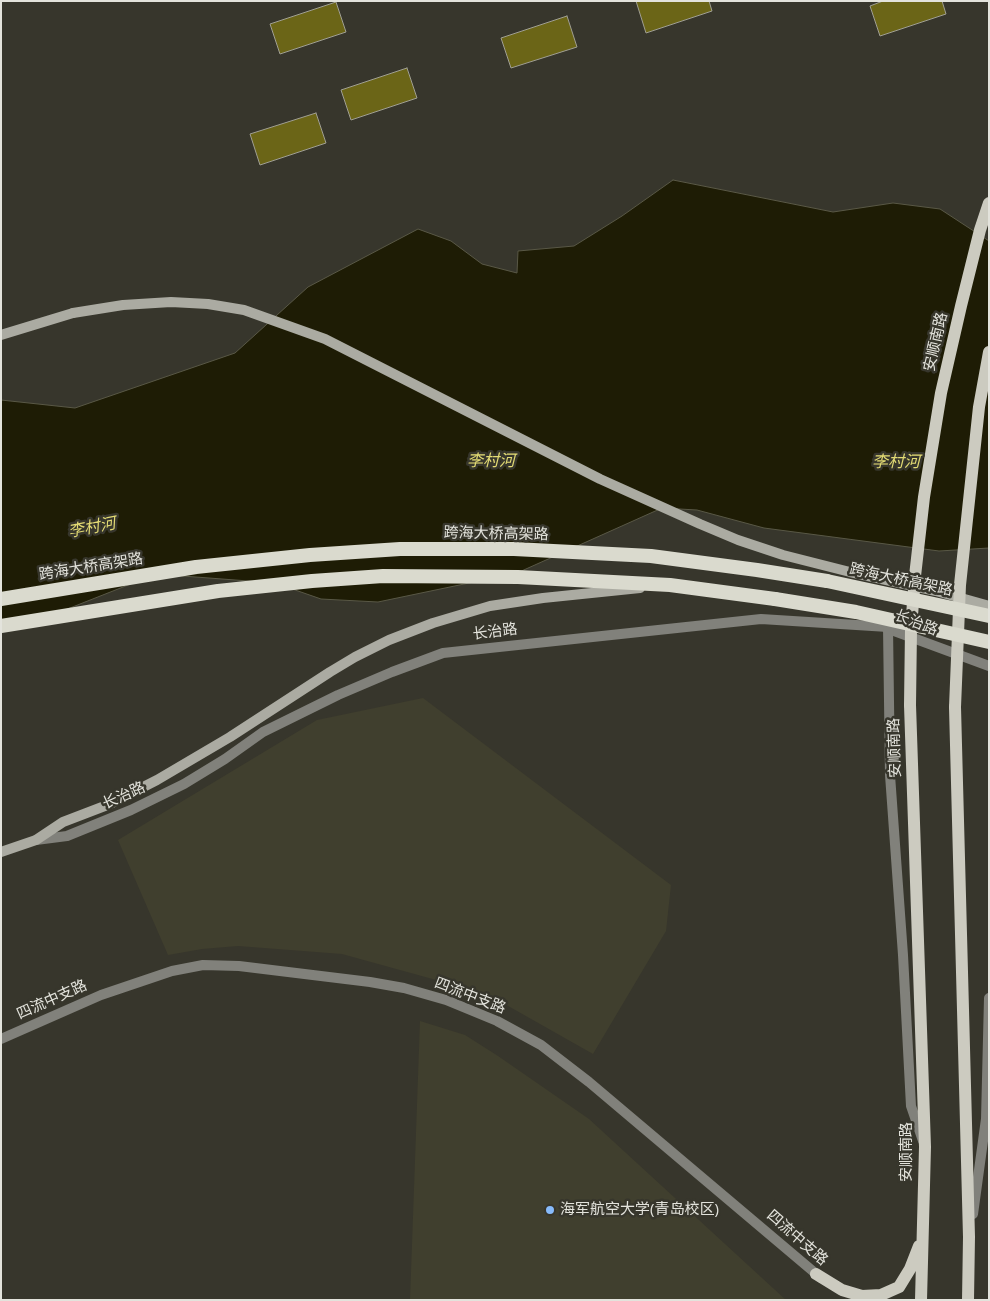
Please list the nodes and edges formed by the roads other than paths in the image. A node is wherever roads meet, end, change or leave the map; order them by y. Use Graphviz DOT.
graph roads {
  1 [pos="989,203"];
  2 [pos="1,335"];
  3 [pos="989,352"];
  4 [pos="670,586"];
  5 [pos="1,599"];
  6 [pos="989,606"];
  7 [pos="989,616"];
  8 [pos="1,626"];
  9 [pos="888,627"];
  10 [pos="989,642"];
  11 [pos="989,666"];
  12 [pos="36,840"];
  13 [pos="1,852"];
  14 [pos="989,998"];
  15 [pos="1,1039"];
  16 [pos="925,1147"];
  17 [pos="923,1234"];
  18 [pos="969,1237"];
  19 [pos="816,1274"];
  20 [pos="846,1300"];
  21 [pos="921,1300"];
  22 [pos="968,1300"];
  1 -- 16 [label="main road, 安顺南路, bridge"];
  2 -- 6 [label="main road, bridge"];
  3 -- 18 [label="main road, bridge"];
  4 -- 8 [label="highway"];
  4 -- 10 [label="highway, bridge"];
  4 -- 12 [label="main road"];
  5 -- 7 [label="highway, 跨海大桥高架路, bridge"];
  9 -- 11 [label="street, 长治路"];
  9 -- 12 [label="street, 长治路"];
  9 -- 16 [label="street"];
  12 -- 13 [label="main road"];
  14 -- 18 [label="street"];
  15 -- 19 [label="street, 四流中支路"];
  16 -- 17 [label="main road, 安顺南路"];
  17 -- 19 [label="main road"];
  17 -- 21 [label="main road, 安顺南路"];
  18 -- 22 [label="main road"];
  19 -- 20 [label="street, 四流中支路"];
}
